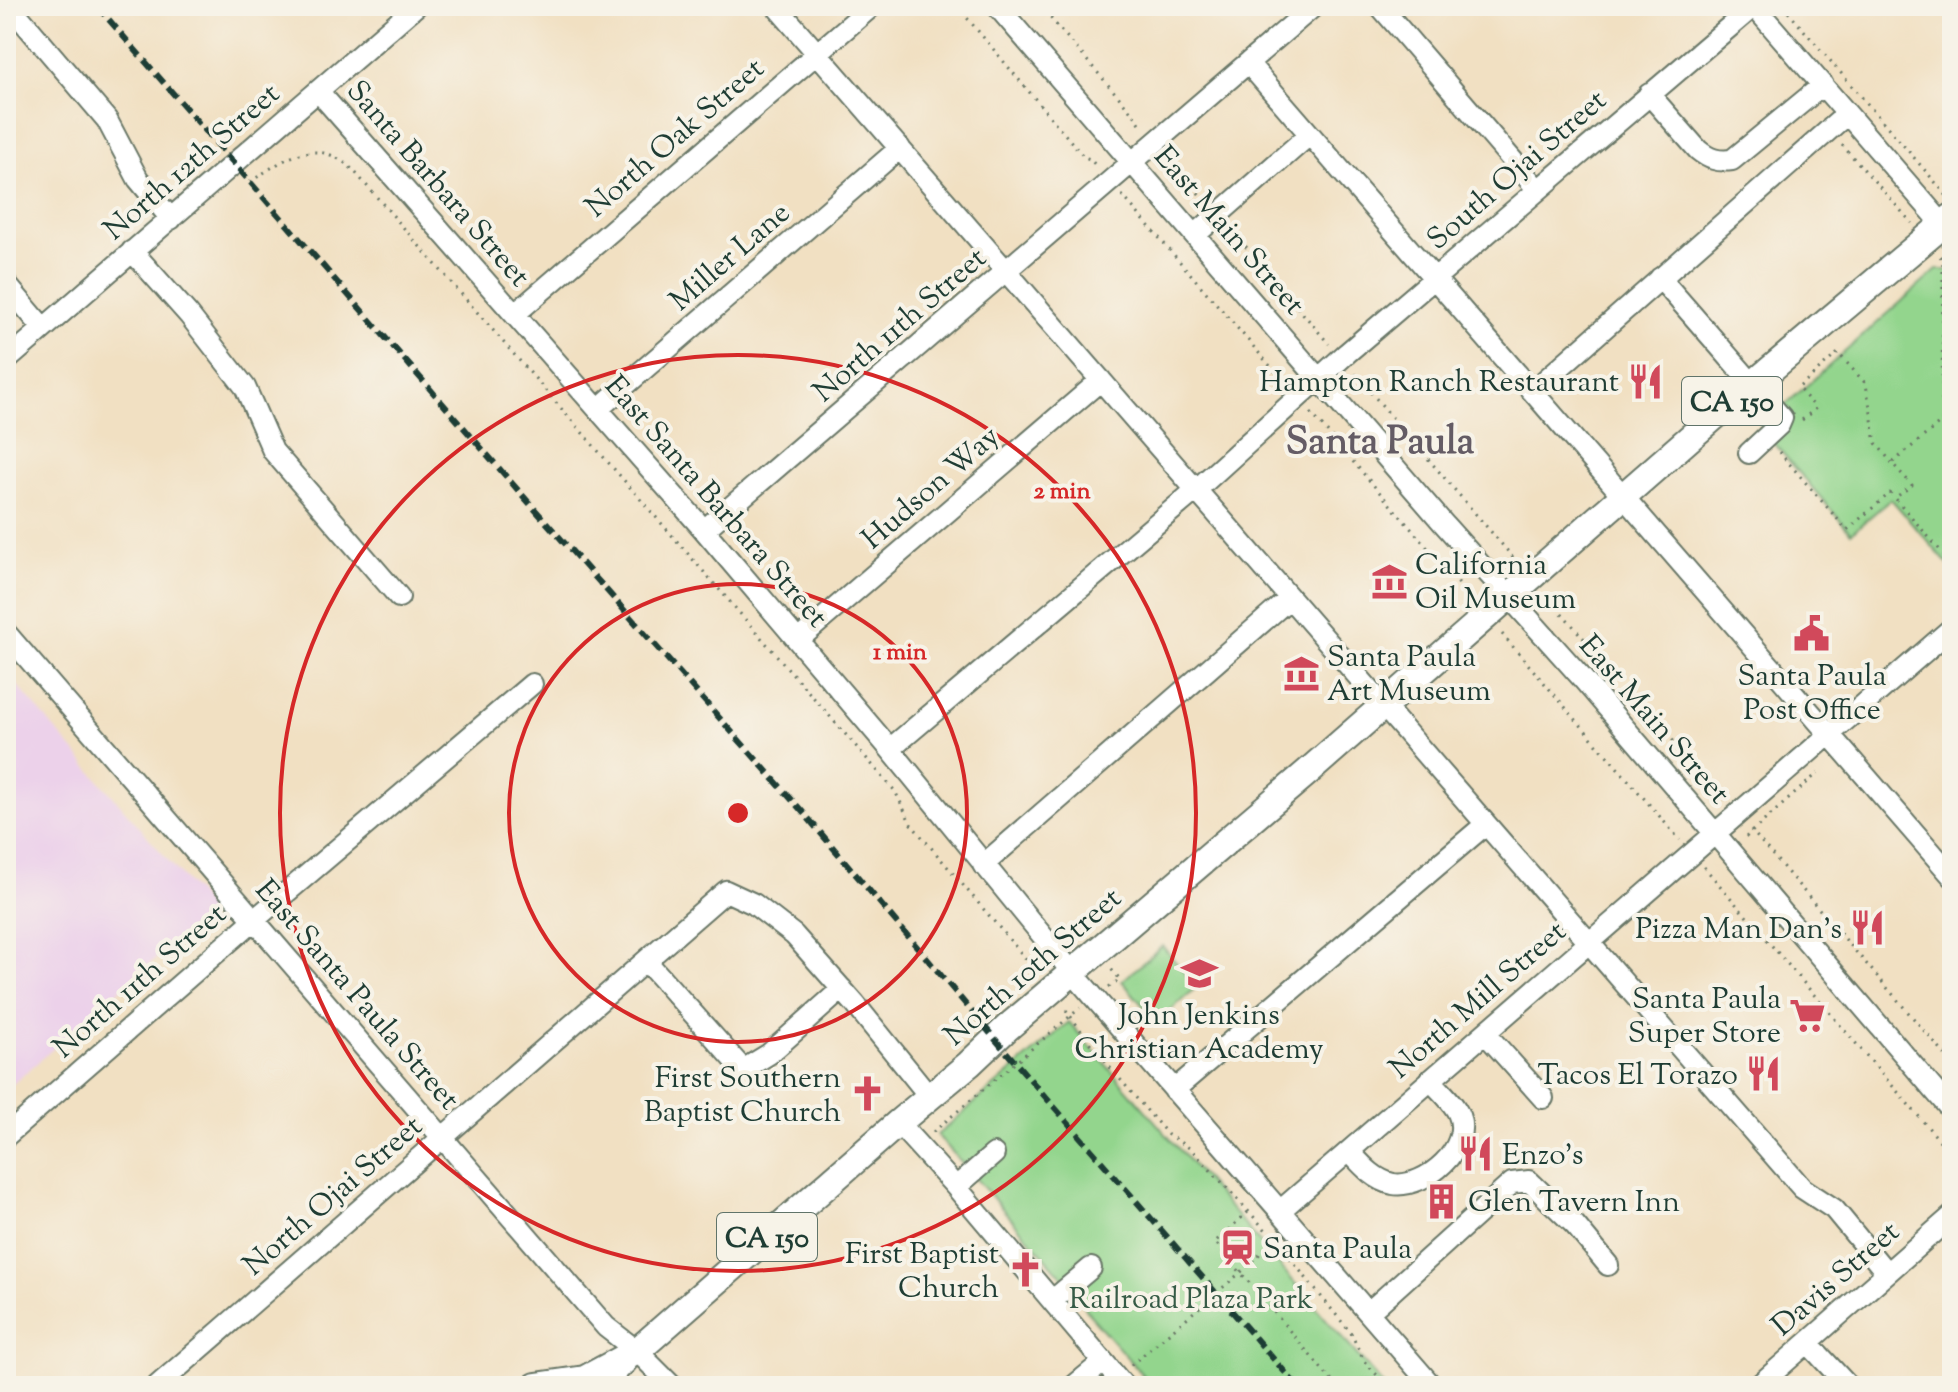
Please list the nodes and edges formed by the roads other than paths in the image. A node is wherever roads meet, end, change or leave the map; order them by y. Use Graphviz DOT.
graph roads {
  1 [pos="10,6"];
  2 [pos="416,6"];
  3 [pos="776,6"];
  4 [pos="872,6"];
  5 [pos="997,6"];
  6 [pos="1314,6"];
  7 [pos="1380,6"];
  8 [pos="1754,6"];
  9 [pos="818,53"];
  10 [pos="1248,63"];
  11 [pos="1823,85"];
  12 [pos="318,91"];
  13 [pos="1649,94"];
  14 [pos="1847,114"];
  15 [pos="1309,135"];
  16 [pos="900,148"];
  17 [pos="1131,162"];
  18 [pos="1538,190"];
  19 [pos="171,219"];
  20 [pos="1943,229"];
  21 [pos="1195,235"];
  22 [pos="132,251"];
  23 [pos="1007,271"];
  24 [pos="1660,278"];
  25 [pos="1434,279"];
  26 [pos="6,284"];
  27 [pos="515,314"];
  28 [pos="43,328"];
  29 [pos="6,361"];
  30 [pos="1319,379"];
  31 [pos="1101,380"];
  32 [pos="1751,385"];
  33 [pos="1533,391"];
  34 [pos="598,409"];
  35 [pos="1749,453"];
  36 [pos="1196,490"];
  37 [pos="1624,495"];
  38 [pos="704,530"];
  39 [pos="1506,596"];
  40 [pos="399,597"];
  41 [pos="1290,598"];
  42 [pos="1952,628"];
  43 [pos="6,633"];
  44 [pos="798,640"];
  45 [pos="532,684"];
  46 [pos="1381,706"];
  47 [pos="1829,735"];
  48 [pos="890,749"];
  49 [pos="1486,824"];
  50 [pos="1714,834"];
  51 [pos="983,865"];
  52 [pos="1952,876"];
  53 [pos="254,920"];
  54 [pos="1588,942"];
  55 [pos="646,961"];
  56 [pos="1072,972"];
  57 [pos="842,989"];
  58 [pos="1485,1033"];
  59 [pos="1430,1080"];
  60 [pos="1174,1090"];
  61 [pos="930,1097"];
  62 [pos="1543,1098"];
  63 [pos="1952,1111"];
  64 [pos="898,1123"];
  65 [pos="6,1136"];
  66 [pos="443,1138"];
  67 [pos="1349,1151"];
  68 [pos="994,1154"];
  69 [pos="956,1187"];
  70 [pos="1281,1210"];
  71 [pos="1952,1216"];
  72 [pos="1608,1265"];
  73 [pos="1091,1268"];
  74 [pos="1886,1272"];
  75 [pos="1053,1300"];
  76 [pos="1369,1312"];
  77 [pos="1808,1343"];
  78 [pos="637,1351"];
  79 [pos="1103,1362"];
  80 [pos="1121,1382"];
  81 [pos="1845,1385"];
  82 [pos="157,1386"];
  83 [pos="536,1386"];
  84 [pos="602,1386"];
  85 [pos="672,1386"];
  86 [pos="1074,1386"];
  87 [pos="1432,1386"];
  88 [pos="1758,1386"];
  1 -- 19 [label="street"];
  2 -- 12 [label="street, North 12th Street"];
  3 -- 9 [label="street"];
  4 -- 9 [label="street, North Oak Street"];
  5 -- 17 [label="street, East Main Street"];
  6 -- 10 [label="street, North 11th Street"];
  7 -- 18 [label="street"];
  8 -- 11 [label="street"];
  8 -- 13 [label="street, South Ojai Street"];
  9 -- 16 [label="street"];
  9 -- 27 [label="street, North Oak Street"];
  10 -- 15 [label="street"];
  10 -- 17 [label="street, North 11th Street"];
  11 -- 13 [label="street"];
  11 -- 14 [label="street"];
  12 -- 19 [label="street, North 12th Street"];
  12 -- 27 [label="street, Santa Barbara Street"];
  13 -- 18 [label="street, South Ojai Street"];
  14 -- 20 [label="street"];
  14 -- 24 [label="street"];
  15 -- 21 [label="street"];
  15 -- 25 [label="street"];
  16 -- 23 [label="street"];
  16 -- 34 [label="street, Miller Lane"];
  17 -- 21 [label="street, East Main Street"];
  17 -- 23 [label="street, North 11th Street"];
  18 -- 25 [label="street, South Ojai Street"];
  19 -- 22 [label="street, North 12th Street"];
  20 -- 32 [label="main road, CA 150"];
  21 -- 30 [label="street, East Main Street"];
  22 -- 28 [label="street, North 12th Street"];
  22 -- 40 [label="street"];
  23 -- 31 [label="street"];
  23 -- 38 [label="street, North 11th Street"];
  24 -- 32 [label="street"];
  24 -- 33 [label="street"];
  25 -- 30 [label="street, South Ojai Street"];
  25 -- 33 [label="street"];
  26 -- 28 [label="street"];
  27 -- 34 [label="street, East Santa Barbara Street"];
  28 -- 29 [label="street, North 12th Street"];
  30 -- 36 [label="street"];
  30 -- 39 [label="street, East Main Street"];
  31 -- 36 [label="street"];
  31 -- 44 [label="street, Hudson Way"];
  32 -- 35 [label="street"];
  32 -- 37 [label="main road, CA 150"];
  33 -- 37 [label="street"];
  34 -- 38 [label="street, East Santa Barbara Street"];
  36 -- 41 [label="street"];
  36 -- 48 [label="street"];
  37 -- 39 [label="main road, CA 150"];
  37 -- 47 [label="street"];
  38 -- 44 [label="street, East Santa Barbara Street"];
  39 -- 46 [label="main road, North 10th Street / CA 150"];
  39 -- 50 [label="street, East Main Street"];
  41 -- 46 [label="street"];
  41 -- 51 [label="street"];
  42 -- 47 [label="street, North Mill Street"];
  43 -- 53 [label="street, East Santa Paula Street"];
  44 -- 48 [label="street, East Santa Barbara Street"];
  45 -- 53 [label="street, North 11th Street"];
  46 -- 49 [label="street"];
  46 -- 56 [label="main road, North 10th Street / CA 150"];
  47 -- 50 [label="street, North Mill Street"];
  47 -- 52 [label="street"];
  48 -- 51 [label="street, East Santa Barbara Street"];
  49 -- 54 [label="street"];
  49 -- 60 [label="street"];
  50 -- 54 [label="street, North Mill Street"];
  50 -- 63 [label="street, East Main Street"];
  51 -- 56 [label="street, East Santa Barbara Street"];
  53 -- 65 [label="street, North 11th Street"];
  53 -- 66 [label="street, East Santa Paula Street"];
  54 -- 58 [label="street, North Mill Street"];
  54 -- 74 [label="street"];
  55 -- 57 [label="street, North Ojai Street"];
  55 -- 57 [label="street"];
  55 -- 66 [label="street, North Ojai Street"];
  56 -- 60 [label="street, East Santa Barbara Street"];
  56 -- 61 [label="main road, North 10th Street / CA 150"];
  57 -- 61 [label="street"];
  58 -- 59 [label="street, North Mill Street"];
  58 -- 62 [label="street"];
  59 -- 67 [label="street, North Mill Street"];
  59 -- 67 [label="street"];
  60 -- 70 [label="street, East Santa Barbara Street"];
  61 -- 64 [label="main road, North 10th Street / CA 150"];
  64 -- 69 [label="street"];
  64 -- 78 [label="main road, North 10th Street / CA 150"];
  66 -- 78 [label="street, East Santa Paula Street"];
  66 -- 82 [label="street, North Ojai Street"];
  67 -- 70 [label="street, North Mill Street"];
  68 -- 69 [label="street"];
  69 -- 75 [label="street"];
  70 -- 76 [label="street, East Santa Barbara Street"];
  71 -- 74 [label="street, Davis Street"];
  72 -- 76 [label="street"];
  73 -- 75 [label="street"];
  74 -- 77 [label="street, Davis Street"];
  75 -- 79 [label="street"];
  76 -- 87 [label="street, East Santa Barbara Street"];
  77 -- 81 [label="street"];
  77 -- 88 [label="street, Davis Street"];
  78 -- 83 [label="main road, CA 150"];
  78 -- 84 [label="street, North 10th Street"];
  78 -- 85 [label="street, East Santa Paula Street"];
  79 -- 80 [label="street"];
  79 -- 86 [label="street"];
}
